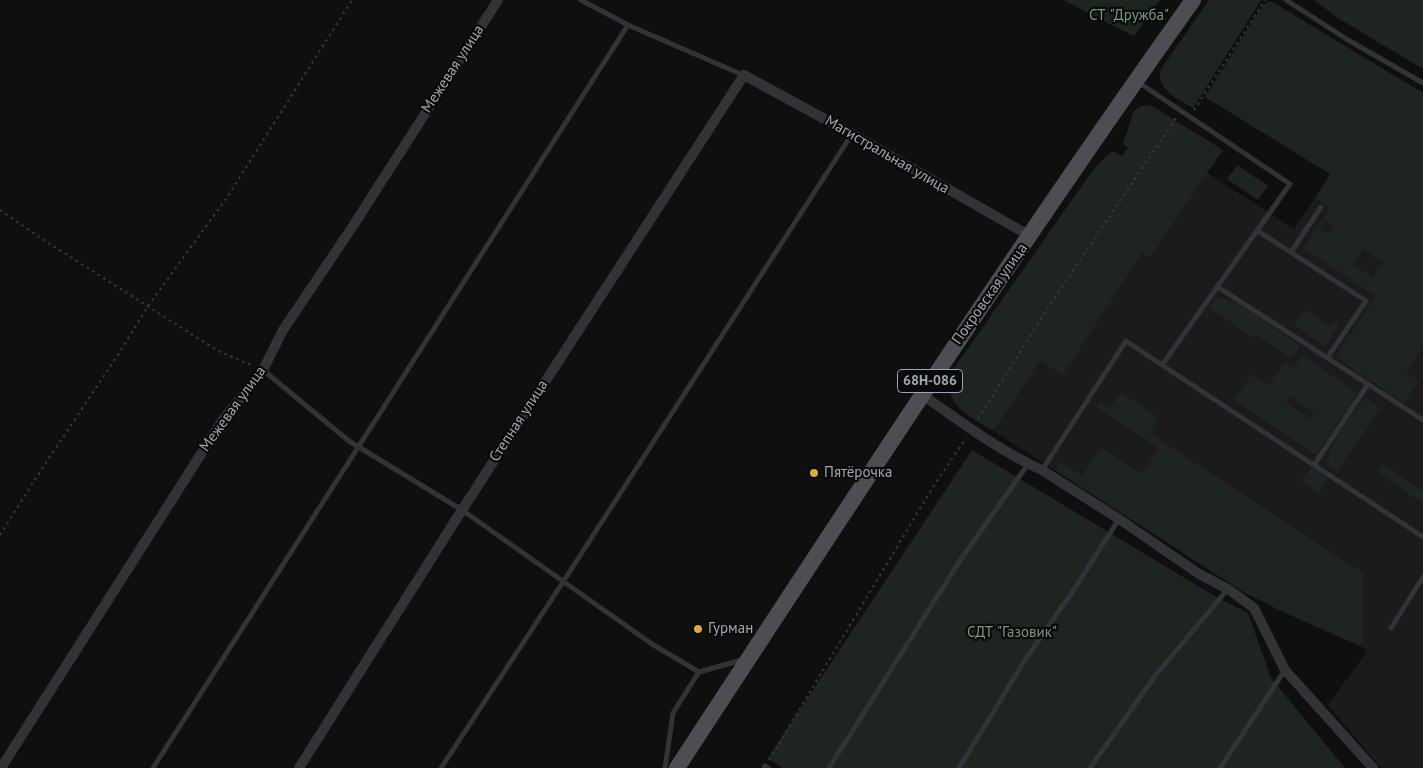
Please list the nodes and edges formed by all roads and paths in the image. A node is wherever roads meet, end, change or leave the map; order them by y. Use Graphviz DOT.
graph roads {
  1 [pos="352,0"];
  2 [pos="498,0"];
  3 [pos="581,0"];
  4 [pos="1193,0"];
  5 [pos="1265,0"];
  6 [pos="1286,0"];
  7 [pos="628,25"];
  8 [pos="744,75"];
  9 [pos="1136,80"];
  10 [pos="1423,83"];
  11 [pos="1190,117"];
  12 [pos="852,134"];
  13 [pos="1321,207"];
  14 [pos="0,210"];
  15 [pos="1258,231"];
  16 [pos="1030,236"];
  17 [pos="1291,252"];
  18 [pos="1218,287"];
  19 [pos="148,306"];
  20 [pos="1328,358"];
  21 [pos="1162,364"];
  22 [pos="263,370"];
  23 [pos="1368,384"];
  24 [pos="921,394"];
  25 [pos="1423,420"];
  26 [pos="359,448"];
  27 [pos="1028,464"];
  28 [pos="1314,465"];
  29 [pos="1042,470"];
  30 [pos="462,510"];
  31 [pos="1119,519"];
  32 [pos="0,535"];
  33 [pos="1423,537"];
  34 [pos="1423,577"];
  35 [pos="563,582"];
  36 [pos="1228,589"];
  37 [pos="1391,628"];
  38 [pos="749,658"];
  39 [pos="1285,670"];
  40 [pos="699,672"];
  41 [pos="1370,767"];
  42 [pos="1,768"];
  43 [pos="152,768"];
  44 [pos="299,768"];
  45 [pos="440,768"];
  46 [pos="666,768"];
  47 [pos="677,768"];
  48 [pos="764,768"];
  49 [pos="768,768"];
  50 [pos="829,768"];
  51 [pos="958,768"];
  52 [pos="1090,768"];
  53 [pos="1220,768"];
  1 -- 19 [label="path"];
  2 -- 22 [label="street, Межевая улица"];
  3 -- 7 [label="lane"];
  4 -- 9 [label="main road, Покровская улица / 68Н-086"];
  5 -- 11 [label="path"];
  6 -- 10 [label="lane"];
  7 -- 8 [label="lane"];
  7 -- 26 [label="lane"];
  8 -- 12 [label="street, Магистральная улица"];
  8 -- 30 [label="street, Степная улица"];
  9 -- 11 [label="lane"];
  9 -- 16 [label="main road, Покровская улица / 68Н-086"];
  11 -- 15 [label="lane"];
  12 -- 16 [label="street, Магистральная улица"];
  12 -- 35 [label="lane"];
  13 -- 17 [label="lane"];
  14 -- 19 [label="path"];
  15 -- 17 [label="lane"];
  15 -- 18 [label="lane"];
  16 -- 24 [label="main road, Покровская улица / 68Н-086"];
  17 -- 20 [label="lane"];
  18 -- 20 [label="lane"];
  18 -- 21 [label="lane"];
  19 -- 22 [label="path"];
  19 -- 32 [label="path"];
  20 -- 23 [label="lane"];
  21 -- 28 [label="lane"];
  21 -- 29 [label="lane"];
  22 -- 26 [label="lane"];
  22 -- 42 [label="street, Межевая улица"];
  23 -- 25 [label="lane"];
  23 -- 28 [label="lane"];
  24 -- 27 [label="street"];
  24 -- 38 [label="main road, Покровская улица / 68Н-086"];
  26 -- 30 [label="lane"];
  26 -- 43 [label="lane"];
  27 -- 29 [label="street"];
  27 -- 50 [label="lane"];
  28 -- 33 [label="lane"];
  29 -- 31 [label="street"];
  30 -- 35 [label="lane"];
  30 -- 44 [label="street, Степная улица"];
  31 -- 36 [label="street"];
  31 -- 51 [label="lane"];
  34 -- 37 [label="lane"];
  35 -- 40 [label="lane"];
  35 -- 45 [label="lane"];
  36 -- 39 [label="street"];
  36 -- 52 [label="lane"];
  38 -- 40 [label="lane"];
  38 -- 47 [label="main road, Покровская улица / 68Н-086"];
  39 -- 41 [label="street"];
  39 -- 53 [label="lane"];
  40 -- 46 [label="lane"];
  48 -- 49 [label="lane"];
}
